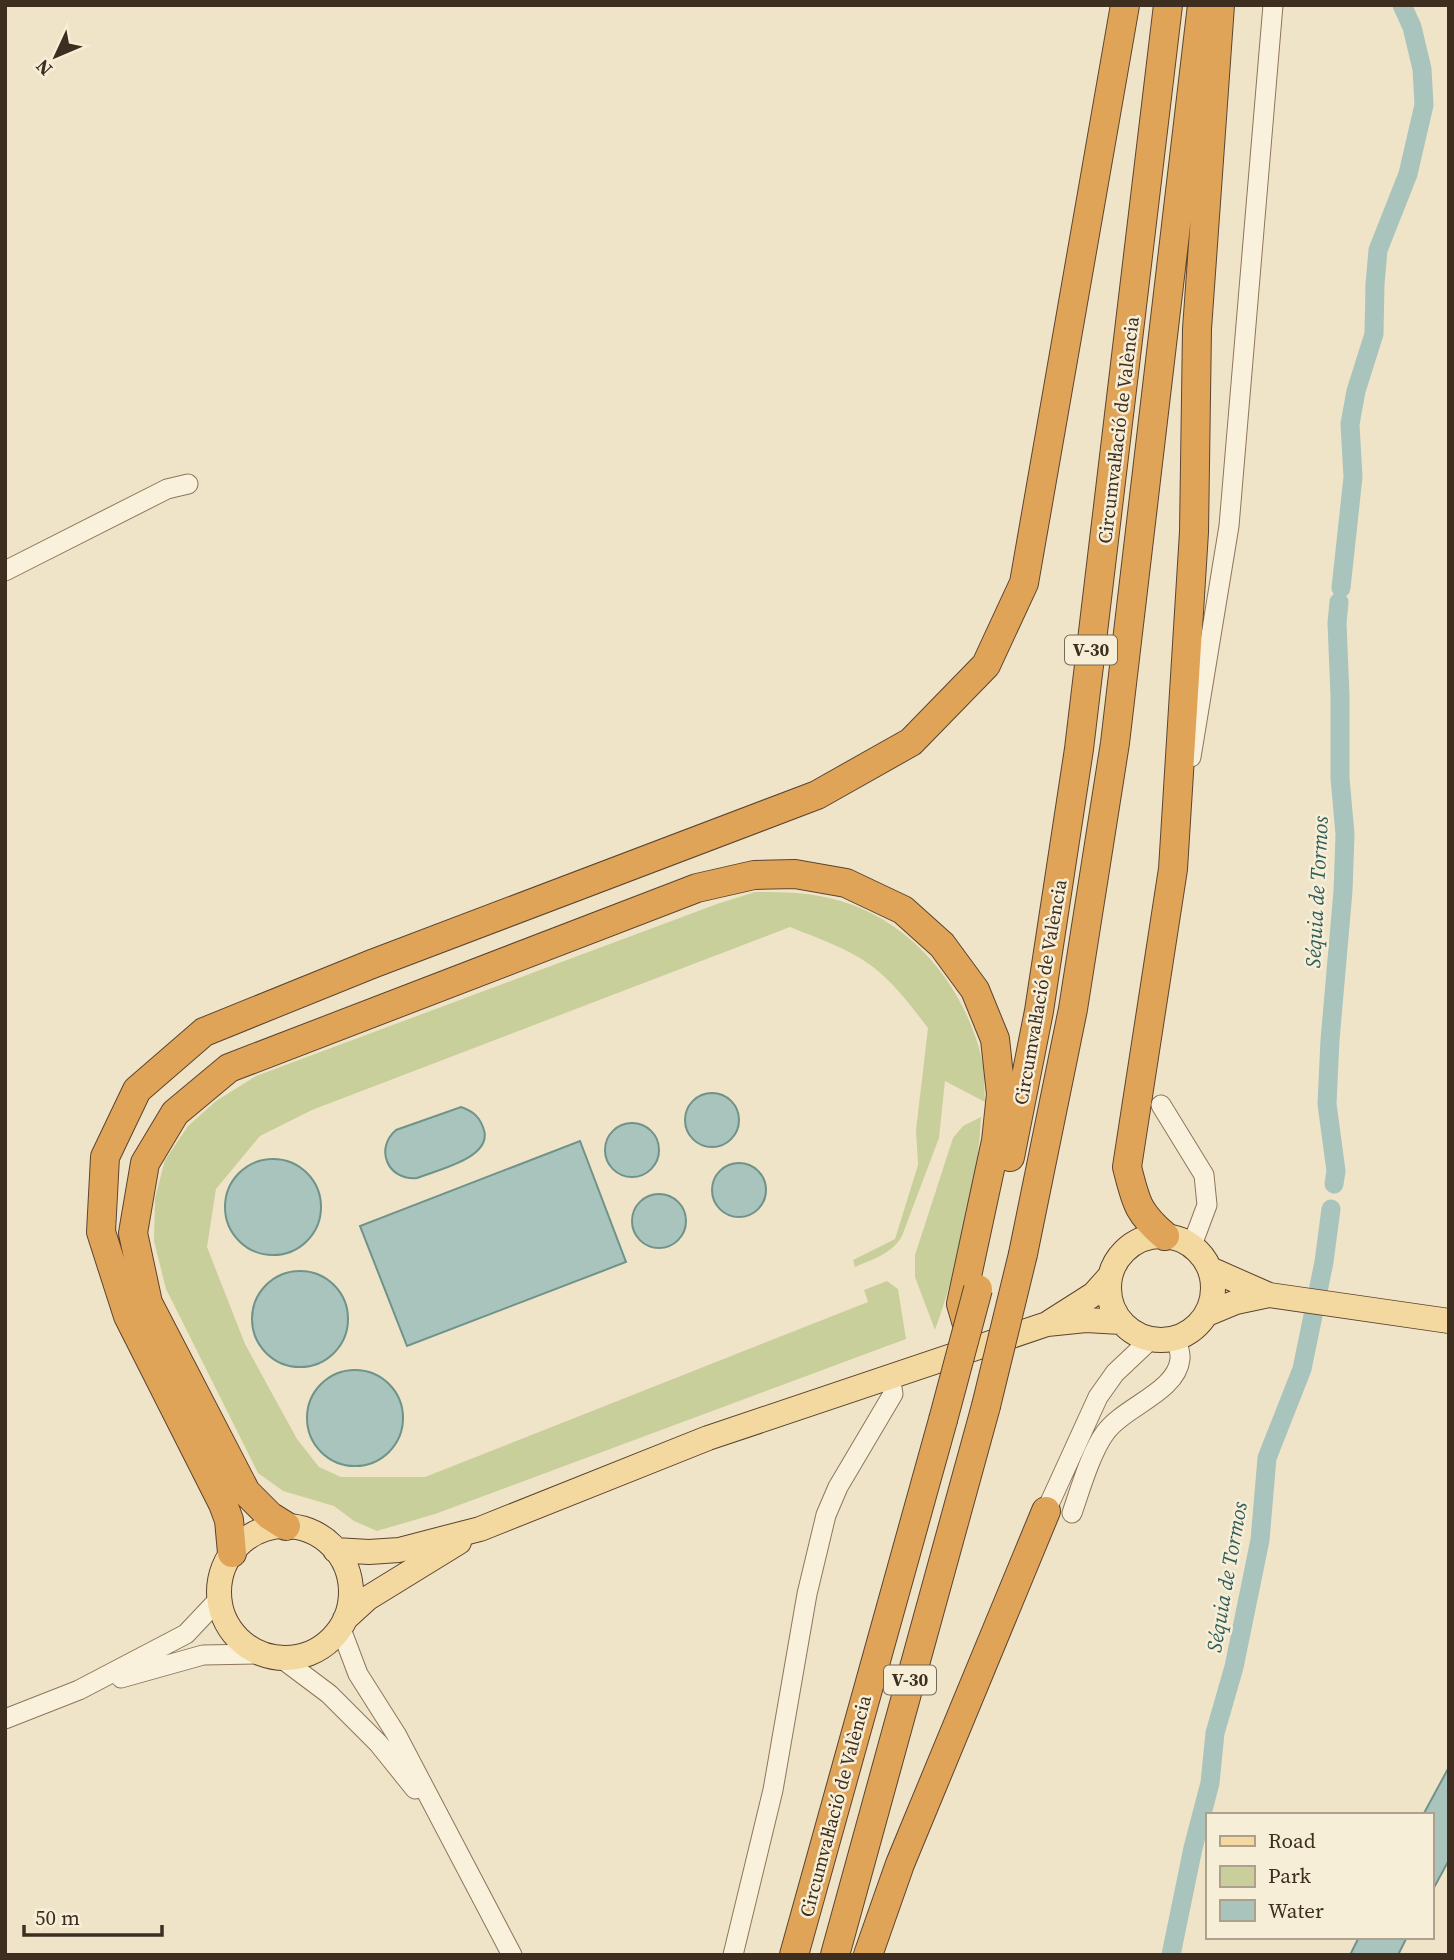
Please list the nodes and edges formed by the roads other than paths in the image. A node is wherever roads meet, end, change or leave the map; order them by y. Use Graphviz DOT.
graph roads {
  1 [pos="1125,5"];
  2 [pos="1168,5"];
  3 [pos="1202,5"];
  4 [pos="1220,5"];
  5 [pos="1273,5"];
  6 [pos="188,484"];
  7 [pos="5,570"];
  8 [pos="1173,869"];
  9 [pos="1161,1105"];
  10 [pos="1165,1236"];
  11 [pos="1192,1245"];
  12 [pos="1210,1269"];
  13 [pos="1110,1276"];
  14 [pos="972,1287"];
  15 [pos="1269,1295"];
  16 [pos="1207,1314"];
  17 [pos="1449,1321"];
  18 [pos="1121,1322"];
  19 [pos="1047,1324"];
  20 [pos="1176,1338"];
  21 [pos="1151,1339"];
  22 [pos="890,1376"];
  23 [pos="1059,1512"];
  24 [pos="286,1526"];
  25 [pos="480,1529"];
  26 [pos="335,1550"];
  27 [pos="232,1553"];
  28 [pos="219,1599"];
  29 [pos="343,1624"];
  30 [pos="271,1656"];
  31 [pos="79,1690"];
  32 [pos="5,1719"];
  33 [pos="442,1822"];
  34 [pos="512,1955"];
  35 [pos="733,1955"];
  36 [pos="794,1955"];
  37 [pos="835,1955"];
  38 [pos="868,1955"];
  1 -- 27 [label="highway"];
  2 -- 14 [label="highway, Circumval·lació de València / V-30"];
  3 -- 37 [label="highway, Circumval·lació de València / V-30, bridge"];
  4 -- 8 [label="highway"];
  5 -- 8 [label="street"];
  6 -- 7 [label="street"];
  8 -- 10 [label="highway"];
  9 -- 11 [label="street"];
  10 -- 11 [label="main road"];
  10 -- 13 [label="main road"];
  11 -- 12 [label="main road"];
  12 -- 15 [label="main road"];
  12 -- 16 [label="main road"];
  13 -- 18 [label="main road"];
  13 -- 19 [label="main road"];
  14 -- 24 [label="highway"];
  14 -- 36 [label="highway, Circumval·lació de València / V-30, bridge"];
  15 -- 16 [label="main road"];
  15 -- 17 [label="main road"];
  16 -- 20 [label="main road"];
  18 -- 19 [label="main road"];
  18 -- 21 [label="main road"];
  19 -- 22 [label="main road"];
  20 -- 21 [label="main road"];
  20 -- 23 [label="street"];
  21 -- 23 [label="street"];
  22 -- 25 [label="main road"];
  22 -- 35 [label="street"];
  23 -- 38 [label="highway"];
  24 -- 26 [label="main road"];
  24 -- 27 [label="main road"];
  25 -- 26 [label="main road"];
  25 -- 29 [label="main road"];
  26 -- 29 [label="main road"];
  27 -- 28 [label="main road"];
  28 -- 30 [label="main road"];
  28 -- 31 [label="street"];
  29 -- 30 [label="main road"];
  29 -- 33 [label="street"];
  30 -- 31 [label="street"];
  30 -- 33 [label="street"];
  31 -- 32 [label="street"];
  33 -- 34 [label="street"];
}
